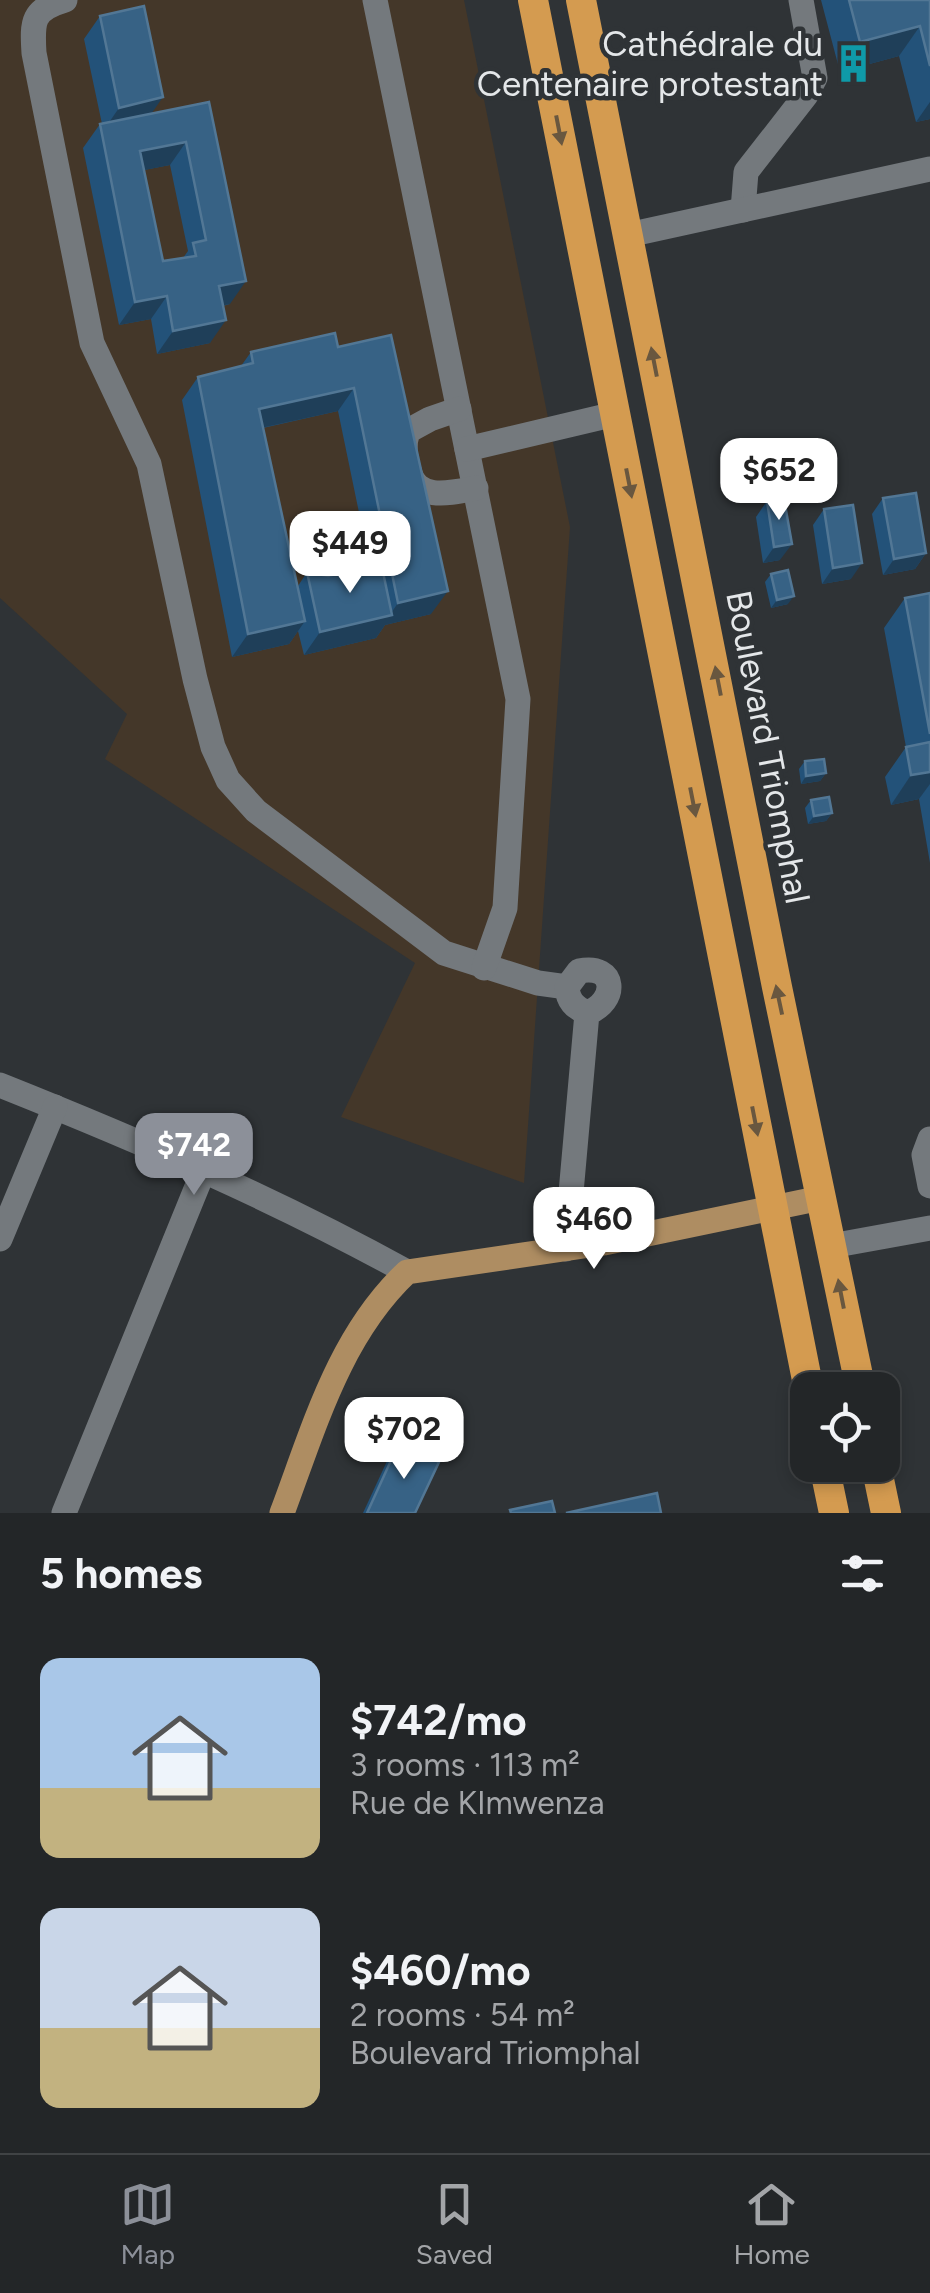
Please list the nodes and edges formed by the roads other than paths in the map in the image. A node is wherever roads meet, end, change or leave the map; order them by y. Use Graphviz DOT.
graph roads {
  1 [pos="65,0"];
  2 [pos="375,0"];
  3 [pos="533,0"];
  4 [pos="581,0"];
  5 [pos="802,0"];
  6 [pos="930,169"];
  7 [pos="743,210"];
  8 [pos="628,235"];
  9 [pos="459,410"];
  10 [pos="616,414"];
  11 [pos="467,449"];
  12 [pos="476,488"];
  13 [pos="484,968"];
  14 [pos="0,1085"];
  15 [pos="54,1107"];
  16 [pos="930,1140"];
  17 [pos="203,1172"];
  18 [pos="930,1186"];
  19 [pos="821,1198"];
  20 [pos="772,1209"];
  21 [pos="930,1228"];
  22 [pos="0,1239"];
  23 [pos="831,1246"];
  24 [pos="566,1249"];
  25 [pos="408,1272"];
  26 [pos="805,1372"];
  27 [pos="856,1372"];
  28 [pos="828,1482"];
  29 [pos="880,1482"];
  30 [pos="64,1513"];
  31 [pos="282,1513"];
  32 [pos="834,1513"];
  33 [pos="886,1513"];
  1 -- 13 [label="street"];
  2 -- 9 [label="street"];
  3 -- 10 [label="highway, one-way"];
  4 -- 8 [label="highway, Boulevard Triomphal"];
  5 -- 7 [label="street"];
  6 -- 7 [label="street"];
  7 -- 8 [label="street"];
  19 -- 8 [label="highway, Boulevard Triomphal, one-way"];
  9 -- 11 [label="street"];
  9 -- 12 [label="street"];
  10 -- 11 [label="street"];
  10 -- 20 [label="highway, one-way"];
  11 -- 12 [label="street"];
  12 -- 13 [label="street"];
  13 -- 24 [label="street"];
  14 -- 15 [label="street"];
  15 -- 17 [label="street"];
  15 -- 22 [label="street"];
  16 -- 18 [label="street"];
  17 -- 25 [label="street"];
  17 -- 30 [label="street"];
  19 -- 20 [label="main road"];
  19 -- 23 [label="highway, Boulevard Triomphal"];
  20 -- 24 [label="main road"];
  20 -- 26 [label="highway"];
  21 -- 23 [label="street"];
  27 -- 23 [label="highway, Boulevard Triomphal, one-way"];
  24 -- 25 [label="main road"];
  25 -- 31 [label="main road"];
  28 -- 32 [label="highway"];
  29 -- 33 [label="highway"];
}
